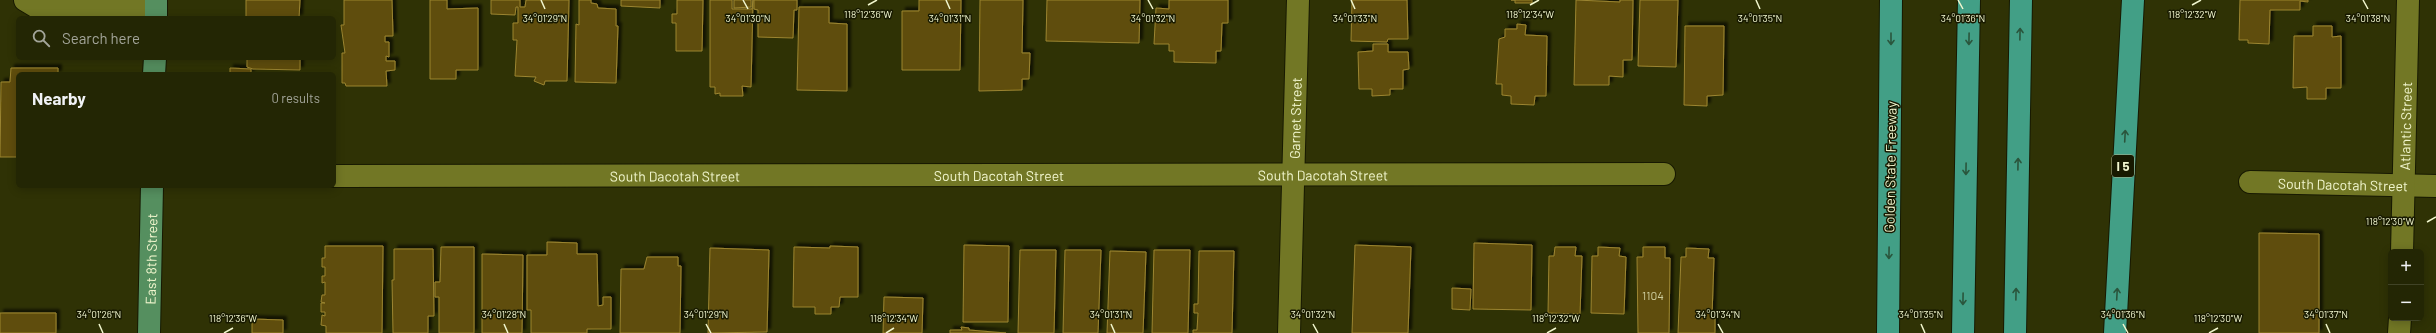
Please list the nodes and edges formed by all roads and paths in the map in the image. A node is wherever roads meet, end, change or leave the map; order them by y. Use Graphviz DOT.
graph roads {
  1 [pos="25,0"];
  2 [pos="1298,0"];
  3 [pos="1891,0"];
  4 [pos="1969,0"];
  5 [pos="2021,0"];
  6 [pos="2133,0"];
  7 [pos="2408,0"];
  8 [pos="156,9"];
  9 [pos="155,60"];
  10 [pos="154,72"];
  11 [pos="1664,174"];
  12 [pos="336,176"];
  13 [pos="1292,176"];
  14 [pos="2250,182"];
  15 [pos="2404,186"];
  16 [pos="2436,186"];
  17 [pos="152,188"];
  18 [pos="2402,249"];
  19 [pos="2400,321"];
  20 [pos="149,333"];
  21 [pos="1289,333"];
  22 [pos="1888,333"];
  23 [pos="1963,333"];
  24 [pos="2015,333"];
  25 [pos="2115,333"];
  26 [pos="2399,333"];
  1 -- 8 [label="street"];
  2 -- 13 [label="street, Garnet Street"];
  3 -- 22 [label="highway, Golden State Freeway, one-way"];
  4 -- 23 [label="highway, one-way"];
  24 -- 5 [label="highway, one-way"];
  25 -- 6 [label="highway, I 5, one-way"];
  7 -- 15 [label="street, Atlantic Street"];
  9 -- 10 [label="main road"];
  11 -- 13 [label="street, South Dacotah Street"];
  12 -- 13 [label="street, South Dacotah Street"];
  13 -- 21 [label="street, Garnet Street"];
  14 -- 15 [label="street, South Dacotah Street"];
  15 -- 16 [label="street, South Dacotah Street"];
  15 -- 18 [label="street, Atlantic Street"];
  17 -- 20 [label="main road, East 8th Street"];
  19 -- 26 [label="street"];
}
